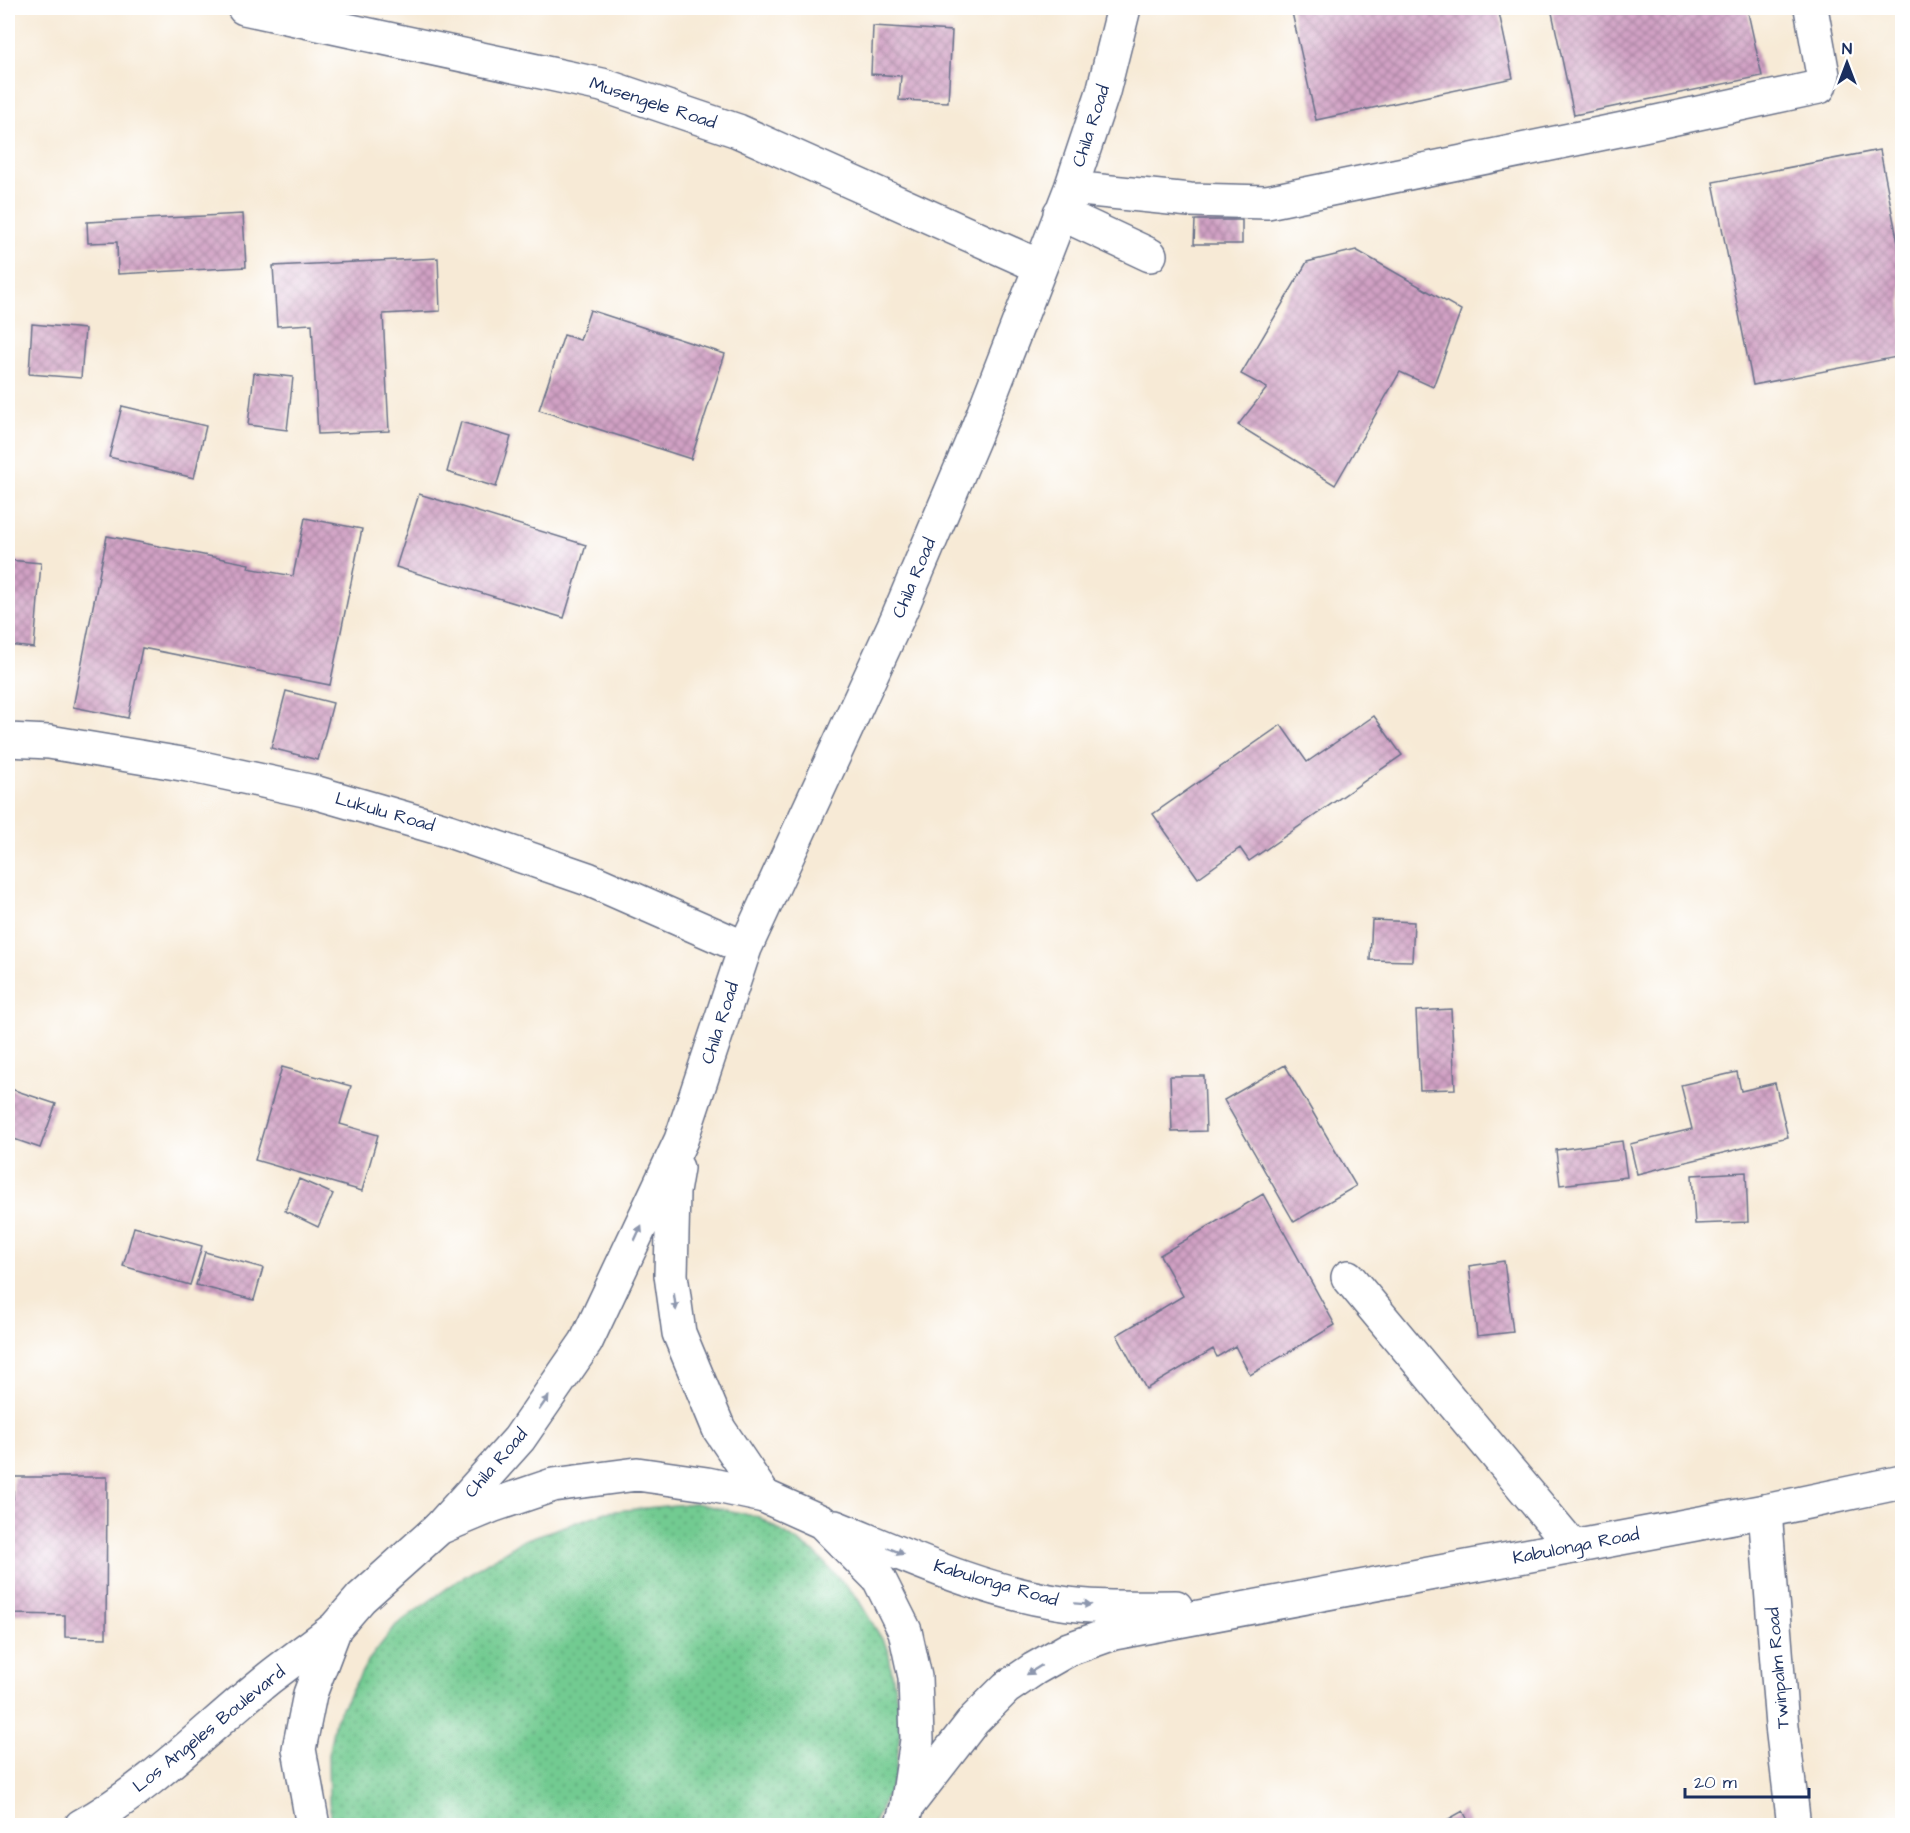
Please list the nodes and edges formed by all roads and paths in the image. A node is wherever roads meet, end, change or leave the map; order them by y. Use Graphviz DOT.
graph roads {
  1 [pos="244,8"];
  2 [pos="1124,8"];
  3 [pos="1811,8"];
  4 [pos="1065,201"];
  5 [pos="1150,255"];
  6 [pos="1039,266"];
  7 [pos="8,740"];
  8 [pos="744,948"];
  9 [pos="681,1140"];
  10 [pos="1348,1276"];
  11 [pos="1902,1482"];
  12 [pos="764,1496"];
  13 [pos="1765,1511"];
  14 [pos="822,1522"];
  15 [pos="439,1528"];
  16 [pos="1573,1547"];
  17 [pos="1250,1607"];
  18 [pos="335,1628"];
  19 [pos="904,1816"];
  20 [pos="81,1826"];
  21 [pos="313,1826"];
  22 [pos="1794,1826"];
  1 -- 6 [label="street, Musengele Road"];
  2 -- 4 [label="street, Chila Road"];
  3 -- 4 [label="street"];
  4 -- 5 [label="street"];
  4 -- 6 [label="street, Chila Road"];
  6 -- 8 [label="street, Chila Road"];
  7 -- 8 [label="street, Lukulu Road"];
  8 -- 9 [label="street, Chila Road"];
  9 -- 12 [label="street, Chila Road, one-way"];
  15 -- 9 [label="street, Chila Road, one-way"];
  10 -- 16 [label="street"];
  11 -- 13 [label="street, Kabulonga Road"];
  12 -- 14 [label="street, Kabulonga Road"];
  12 -- 15 [label="street, Kabulonga Road"];
  13 -- 16 [label="street, Kabulonga Road"];
  13 -- 22 [label="street, Twinpalm Road"];
  14 -- 17 [label="street, Kabulonga Road, one-way"];
  14 -- 19 [label="street"];
  15 -- 18 [label="street"];
  16 -- 17 [label="street, Kabulonga Road"];
  17 -- 19 [label="street, Kabulonga Road, one-way"];
  18 -- 20 [label="street, Los Angeles Boulevard"];
  18 -- 21 [label="street"];
}
